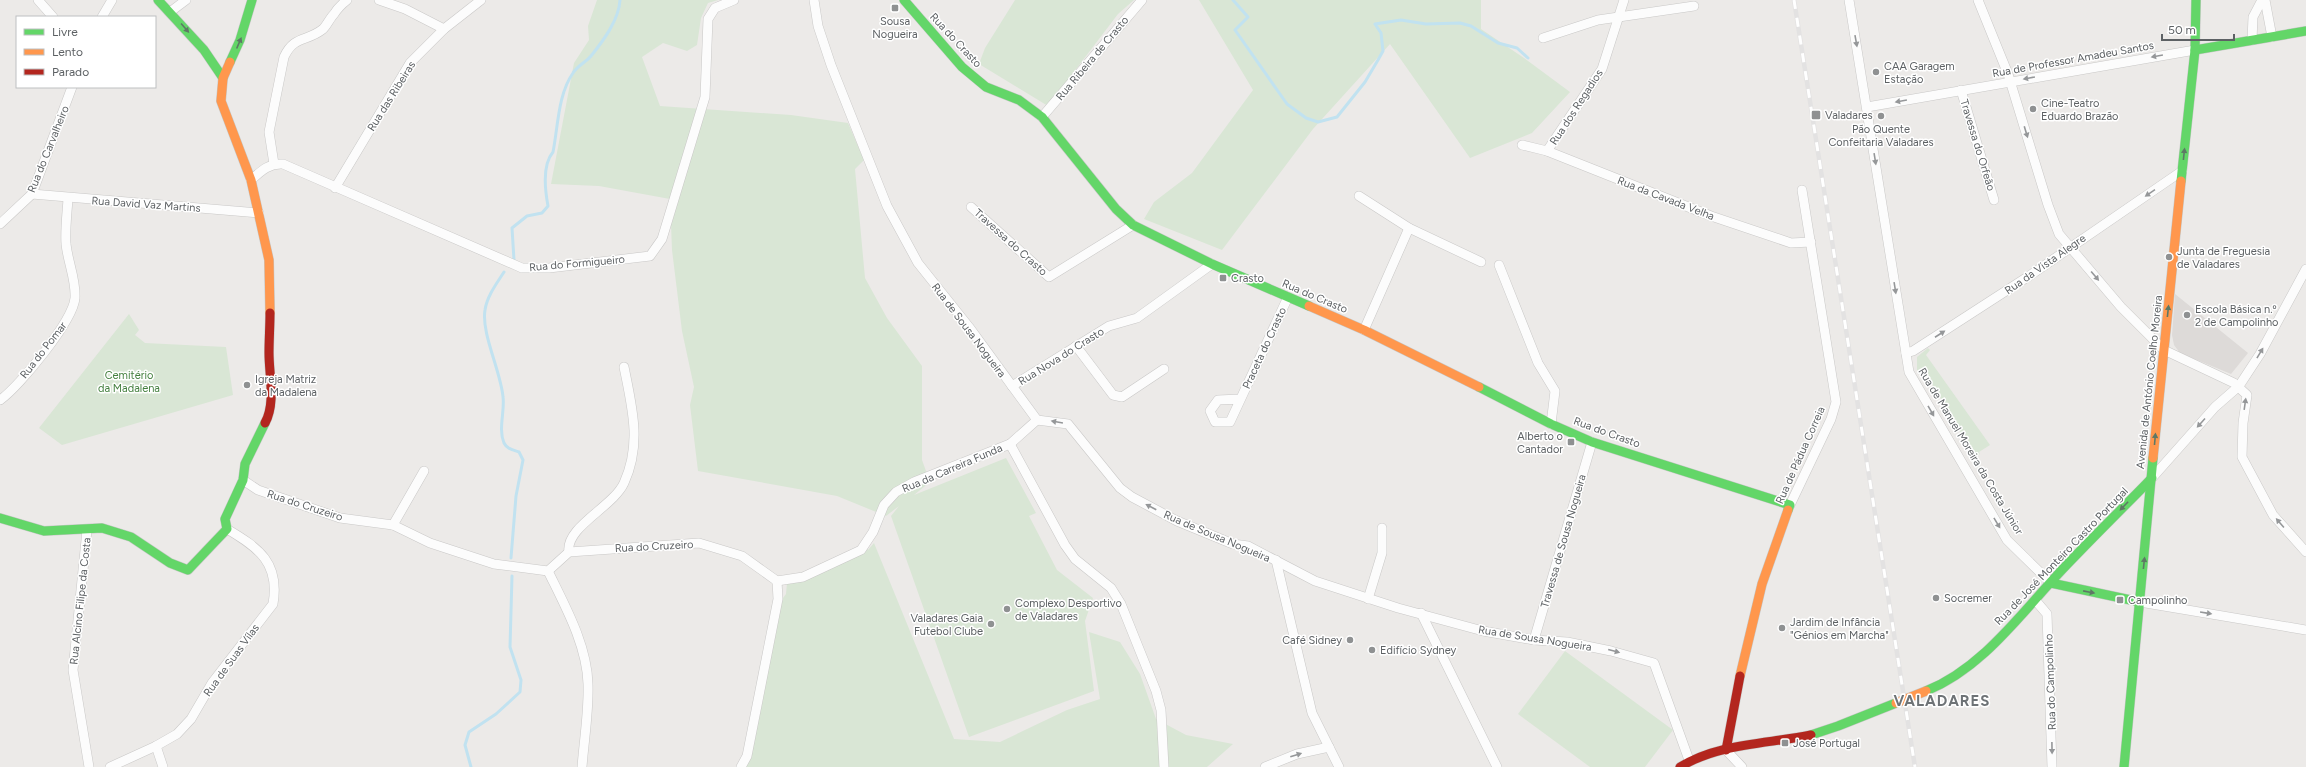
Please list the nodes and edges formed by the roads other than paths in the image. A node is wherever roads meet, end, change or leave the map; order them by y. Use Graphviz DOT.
graph roads {
  1 [pos="38,0"];
  2 [pos="112,0"];
  3 [pos="158,0"];
  4 [pos="186,0"];
  5 [pos="252,0"];
  6 [pos="347,0"];
  7 [pos="379,0"];
  8 [pos="481,0"];
  9 [pos="734,0"];
  10 [pos="814,0"];
  11 [pos="904,0"];
  12 [pos="1142,0"];
  13 [pos="1624,0"];
  14 [pos="1859,0"];
  15 [pos="1978,0"];
  16 [pos="2196,0"];
  17 [pos="2263,0"];
  18 [pos="1849,1"];
  19 [pos="1694,6"];
  20 [pos="170,12"];
  21 [pos="52,16"];
  22 [pos="103,16"];
  23 [pos="1620,17"];
  24 [pos="444,29"];
  25 [pos="2306,31"];
  26 [pos="2272,36"];
  27 [pos="1543,38"];
  28 [pos="2252,40"];
  29 [pos="2195,50"];
  30 [pos="223,78"];
  31 [pos="2010,81"];
  32 [pos="72,88"];
  33 [pos="1962,90"];
  34 [pos="1867,107"];
  35 [pos="1042,117"];
  36 [pos="1522,145"];
  37 [pos="1547,151"];
  38 [pos="274,164"];
  39 [pos="2182,171"];
  40 [pos="251,180"];
  41 [pos="335,188"];
  42 [pos="1802,190"];
  43 [pos="32,194"];
  44 [pos="1359,196"];
  45 [pos="68,198"];
  46 [pos="1994,200"];
  47 [pos="972,207"];
  48 [pos="259,213"];
  49 [pos="0,224"];
  50 [pos="1133,225"];
  51 [pos="1409,228"];
  52 [pos="1811,242"];
  53 [pos="2069,247"];
  54 [pos="1481,262"];
  55 [pos="1212,264"];
  56 [pos="1499,265"];
  57 [pos="2306,269"];
  58 [pos="1288,298"];
  59 [pos="1364,330"];
  60 [pos="1076,346"];
  61 [pos="2164,350"];
  62 [pos="1906,353"];
  63 [pos="624,367"];
  64 [pos="1164,369"];
  65 [pos="1012,386"];
  66 [pos="2239,386"];
  67 [pos="1240,399"];
  68 [pos="0,400"];
  69 [pos="1037,420"];
  70 [pos="1551,424"];
  71 [pos="1592,442"];
  72 [pos="1010,444"];
  73 [pos="424,471"];
  74 [pos="2152,478"];
  75 [pos="243,480"];
  76 [pos="1790,504"];
  77 [pos="0,518"];
  78 [pos="393,525"];
  79 [pos="1382,528"];
  80 [pos="227,529"];
  81 [pos="87,530"];
  82 [pos="569,552"];
  83 [pos="2306,552"];
  84 [pos="1276,560"];
  85 [pos="548,572"];
  86 [pos="777,581"];
  87 [pos="2051,583"];
  88 [pos="1368,599"];
  89 [pos="2036,602"];
  90 [pos="2140,602"];
  91 [pos="1422,613"];
  92 [pos="2306,630"];
  93 [pos="1534,640"];
  94 [pos="156,746"];
  95 [pos="1329,747"];
  96 [pos="1726,750"];
  97 [pos="1689,760"];
  98 [pos="90,767"];
  99 [pos="110,767"];
  100 [pos="163,767"];
  101 [pos="582,767"];
  102 [pos="741,767"];
  103 [pos="1164,767"];
  104 [pos="1265,767"];
  105 [pos="1339,767"];
  106 [pos="1497,767"];
  107 [pos="1680,767"];
  108 [pos="1742,767"];
  109 [pos="2052,767"];
  110 [pos="2124,767"];
  1 -- 21 [label="street"];
  2 -- 22 [label="street"];
  3 -- 20 [label="street"];
  4 -- 20 [label="street"];
  30 -- 5 [label="street, one-way"];
  6 -- 38 [label="street"];
  7 -- 24 [label="street"];
  8 -- 24 [label="street, Rua das Ribeiras"];
  9 -- 41 [label="street, Rua do Formigueiro"];
  10 -- 65 [label="street, Rua de Sousa Nogueira"];
  11 -- 35 [label="street, Rua do Crasto"];
  12 -- 35 [label="street, Rua Ribeira de Crasto"];
  13 -- 23 [label="street, Rua dos Regadios"];
  14 -- 18 [label="street"];
  15 -- 31 [label="street"];
  16 -- 29 [label="street, Avenida de António Coelho Moreira"];
  17 -- 26 [label="street"];
  17 -- 28 [label="street"];
  18 -- 34 [label="street, Rua de Manuel Moreira da Costa Júnior, one-way"];
  19 -- 23 [label="street"];
  20 -- 30 [label="street, one-way"];
  23 -- 27 [label="street"];
  23 -- 37 [label="street, Rua dos Regadios"];
  24 -- 41 [label="street, Rua das Ribeiras"];
  25 -- 26 [label="street, Rua de Professor Amadeu Santos"];
  26 -- 28 [label="street, Rua de Professor Amadeu Santos"];
  28 -- 29 [label="street, Rua de Professor Amadeu Santos"];
  29 -- 31 [label="street, Rua de Professor Amadeu Santos, one-way"];
  39 -- 29 [label="street, Avenida de António Coelho Moreira, one-way"];
  30 -- 40 [label="street"];
  31 -- 33 [label="street, Rua de Professor Amadeu Santos"];
  31 -- 53 [label="street, one-way"];
  32 -- 43 [label="street, Rua do Carvalheiro"];
  33 -- 34 [label="street, Rua de Professor Amadeu Santos, one-way"];
  33 -- 46 [label="street, Travessa do Orfeão"];
  34 -- 62 [label="street, Rua de Manuel Moreira da Costa Júnior, one-way"];
  35 -- 50 [label="street, Rua do Crasto"];
  36 -- 37 [label="street, Rua da Cavada Velha"];
  37 -- 52 [label="street, Rua da Cavada Velha"];
  38 -- 40 [label="street"];
  38 -- 41 [label="street, Rua do Formigueiro"];
  39 -- 53 [label="street, Rua da Vista Alegre, one-way"];
  61 -- 39 [label="street, Avenida de António Coelho Moreira, one-way"];
  40 -- 48 [label="street"];
  42 -- 52 [label="street, Rua de Pádua Correia"];
  43 -- 45 [label="street, Rua David Vaz Martins"];
  43 -- 49 [label="street, Rua do Carvalheiro"];
  44 -- 51 [label="street"];
  45 -- 48 [label="street, Rua David Vaz Martins"];
  45 -- 68 [label="street, Rua do Pomar"];
  47 -- 50 [label="street, Travessa do Crasto"];
  48 -- 75 [label="street"];
  50 -- 55 [label="street, Rua do Crasto"];
  51 -- 54 [label="street"];
  51 -- 59 [label="street"];
  52 -- 76 [label="street, Rua de Pádua Correia"];
  53 -- 61 [label="street, one-way"];
  62 -- 53 [label="street, Rua da Vista Alegre, one-way"];
  55 -- 58 [label="street, Rua do Crasto"];
  55 -- 60 [label="street, Rua Nova do Crasto"];
  56 -- 70 [label="street"];
  66 -- 57 [label="street, Rua de José Monteiro Castro Portugal, one-way"];
  58 -- 59 [label="street, Rua do Crasto"];
  58 -- 67 [label="street, Praceta do Crasto"];
  59 -- 70 [label="street, Rua do Crasto"];
  60 -- 64 [label="street"];
  60 -- 65 [label="street, Rua Nova do Crasto"];
  61 -- 66 [label="street"];
  74 -- 61 [label="street, Avenida de António Coelho Moreira, one-way"];
  62 -- 87 [label="street, Rua de Manuel Moreira da Costa Júnior, one-way"];
  63 -- 82 [label="street"];
  65 -- 69 [label="street, Rua de Sousa Nogueira"];
  66 -- 74 [label="street, Rua de José Monteiro Castro Portugal, one-way"];
  83 -- 66 [label="street, one-way"];
  69 -- 72 [label="street, Rua da Carreira Funda"];
  84 -- 69 [label="street, Rua de Sousa Nogueira, one-way"];
  70 -- 71 [label="street, Rua do Crasto"];
  71 -- 76 [label="street, Rua do Crasto"];
  71 -- 93 [label="street, Travessa de Sousa Nogueira"];
  72 -- 86 [label="street, Rua da Carreira Funda"];
  72 -- 103 [label="street"];
  73 -- 78 [label="street"];
  74 -- 87 [label="street, Rua de José Monteiro Castro Portugal, one-way"];
  90 -- 74 [label="street, Avenida de António Coelho Moreira, one-way"];
  75 -- 78 [label="street, Rua do Cruzeiro"];
  75 -- 80 [label="street"];
  76 -- 96 [label="street, Rua de Pádua Correia"];
  77 -- 81 [label="street"];
  78 -- 85 [label="street, Rua do Cruzeiro"];
  79 -- 88 [label="street"];
  80 -- 81 [label="street"];
  80 -- 94 [label="street, Rua de Suas Vílas"];
  81 -- 98 [label="street, Rua Alcino Filipe da Costa"];
  82 -- 85 [label="street"];
  82 -- 86 [label="street, Rua do Cruzeiro"];
  84 -- 88 [label="street, Rua de Sousa Nogueira"];
  84 -- 95 [label="street"];
  85 -- 101 [label="street"];
  86 -- 102 [label="street"];
  87 -- 89 [label="street, Rua de José Monteiro Castro Portugal"];
  87 -- 90 [label="street, Rua de Manuel Moreira da Costa Júnior, one-way"];
  88 -- 91 [label="street, Rua de Sousa Nogueira"];
  89 -- 96 [label="street, Rua de José Monteiro Castro Portugal, bridge"];
  89 -- 109 [label="street, Rua do Campolinho, one-way"];
  90 -- 92 [label="street, Rua de Manuel Moreira da Costa Júnior, one-way"];
  90 -- 110 [label="street, Avenida de António Coelho Moreira"];
  91 -- 93 [label="street, Rua de Sousa Nogueira"];
  91 -- 106 [label="street"];
  93 -- 97 [label="street, Rua de Sousa Nogueira, one-way"];
  94 -- 99 [label="street, Rua de Suas Vílas"];
  94 -- 100 [label="street"];
  104 -- 95 [label="street, one-way"];
  95 -- 105 [label="street"];
  96 -- 97 [label="street, Rua de José Monteiro Castro Portugal"];
  96 -- 108 [label="street"];
  97 -- 107 [label="street, Rua de José Monteiro Castro Portugal"];
}
